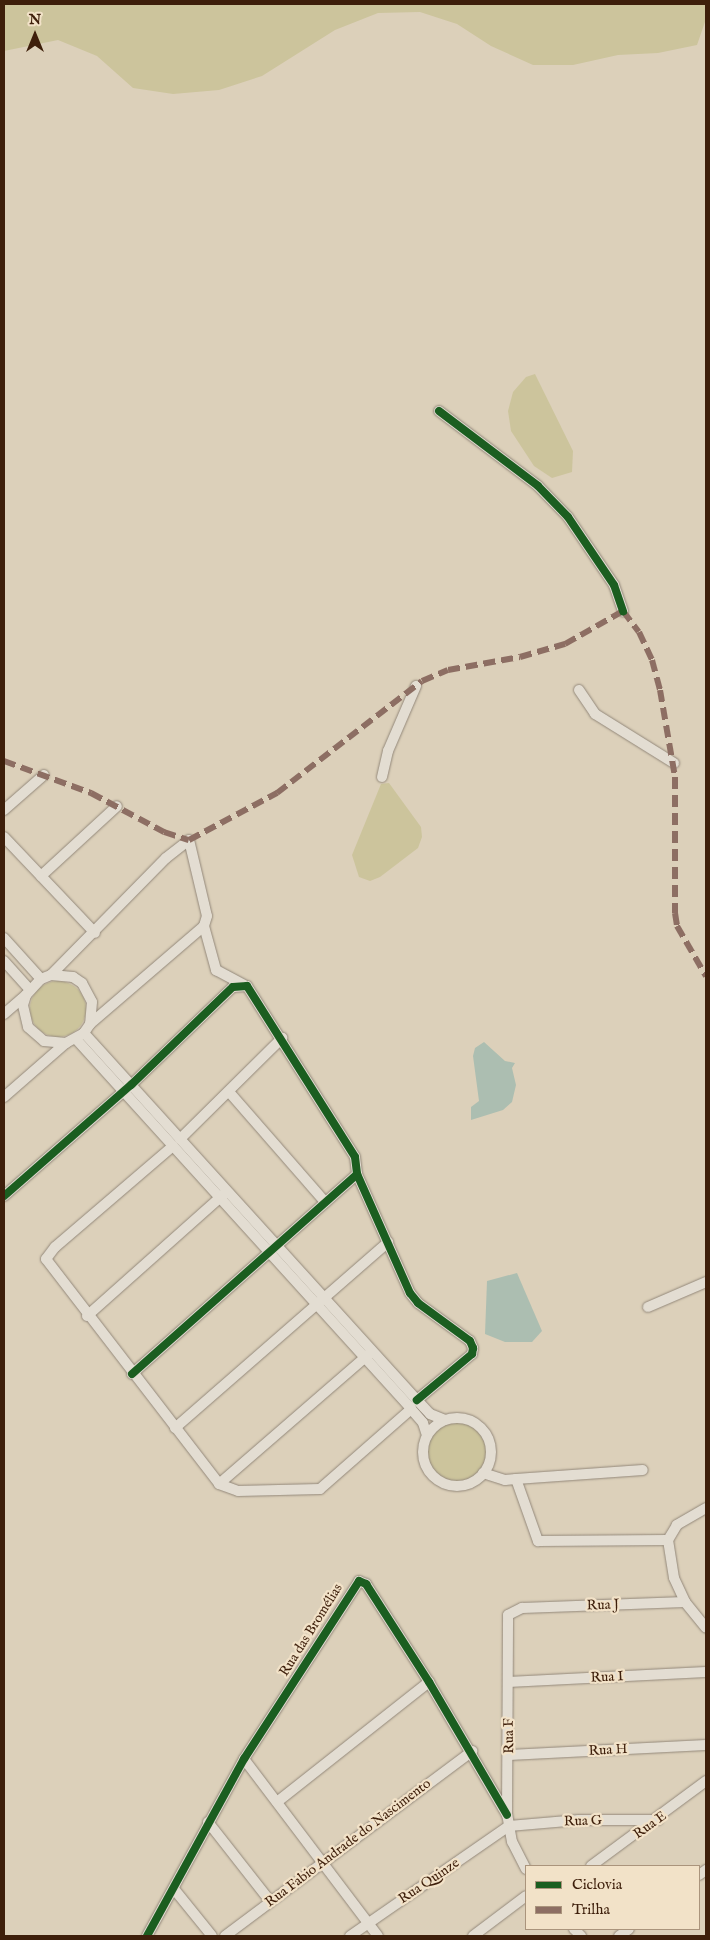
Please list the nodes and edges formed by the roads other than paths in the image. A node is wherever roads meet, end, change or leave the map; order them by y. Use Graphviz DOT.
graph roads {
  1 [pos="439,411"];
  2 [pos="623,612"];
  3 [pos="416,686"];
  4 [pos="579,690"];
  5 [pos="674,762"];
  6 [pos="44,775"];
  7 [pos="382,777"];
  8 [pos="117,806"];
  9 [pos="4,810"];
  10 [pos="4,837"];
  11 [pos="41,876"];
  12 [pos="204,926"];
  13 [pos="95,933"];
  14 [pos="4,938"];
  15 [pos="4,961"];
  16 [pos="51,975"];
  17 [pos="41,979"];
  18 [pos="247,986"];
  19 [pos="28,992"];
  20 [pos="4,1014"];
  21 [pos="90,1024"];
  22 [pos="80,1036"];
  23 [pos="282,1038"];
  24 [pos="66,1043"];
  25 [pos="127,1088"];
  26 [pos="230,1093"];
  27 [pos="4,1097"];
  28 [pos="176,1142"];
  29 [pos="356,1174"];
  30 [pos="224,1194"];
  31 [pos="4,1196"];
  32 [pos="325,1202"];
  33 [pos="388,1242"];
  34 [pos="273,1249"];
  35 [pos="706,1282"];
  36 [pos="320,1301"];
  37 [pos="648,1307"];
  38 [pos="87,1316"];
  39 [pos="368,1354"];
  40 [pos="132,1374"];
  41 [pos="414,1404"];
  42 [pos="444,1420"];
  43 [pos="175,1428"];
  44 [pos="427,1435"];
  45 [pos="643,1470"];
  46 [pos="483,1473"];
  47 [pos="516,1479"];
  48 [pos="219,1484"];
  49 [pos="706,1508"];
  50 [pos="668,1540"];
  51 [pos="685,1602"];
  52 [pos="522,1608"];
  53 [pos="706,1628"];
  54 [pos="706,1672"];
  55 [pos="429,1682"];
  56 [pos="508,1682"];
  57 [pos="706,1745"];
  58 [pos="472,1751"];
  59 [pos="509,1755"];
  60 [pos="244,1759"];
  61 [pos="706,1781"];
  62 [pos="277,1802"];
  63 [pos="507,1815"];
  64 [pos="658,1820"];
  65 [pos="208,1822"];
  66 [pos="509,1826"];
  67 [pos="324,1863"];
  68 [pos="592,1865"];
  69 [pos="525,1867"];
  70 [pos="174,1889"];
  71 [pos="525,1897"];
  72 [pos="270,1901"];
  73 [pos="368,1923"];
  74 [pos="147,1936"];
  75 [pos="212,1936"];
  76 [pos="225,1936"];
  77 [pos="350,1936"];
  78 [pos="378,1936"];
  79 [pos="473,1936"];
  1 -- 2 [label="street"];
  3 -- 7 [label="street"];
  4 -- 5 [label="street"];
  6 -- 9 [label="street"];
  8 -- 11 [label="street"];
  10 -- 11 [label="street"];
  11 -- 13 [label="street"];
  12 -- 13 [label="street"];
  12 -- 18 [label="street"];
  12 -- 21 [label="street"];
  13 -- 16 [label="street"];
  14 -- 17 [label="street"];
  15 -- 19 [label="street"];
  16 -- 17 [label="street"];
  16 -- 21 [label="street"];
  17 -- 19 [label="street"];
  18 -- 23 [label="street"];
  18 -- 25 [label="street"];
  19 -- 20 [label="street"];
  19 -- 24 [label="street"];
  21 -- 22 [label="street"];
  22 -- 24 [label="street"];
  22 -- 25 [label="street"];
  23 -- 26 [label="street"];
  23 -- 29 [label="street"];
  24 -- 27 [label="street"];
  25 -- 28 [label="street"];
  25 -- 31 [label="street"];
  26 -- 28 [label="street"];
  26 -- 32 [label="street"];
  28 -- 30 [label="street"];
  28 -- 38 [label="street"];
  29 -- 32 [label="street"];
  29 -- 33 [label="street"];
  30 -- 34 [label="street"];
  30 -- 38 [label="street"];
  32 -- 34 [label="street"];
  33 -- 36 [label="street"];
  33 -- 41 [label="street"];
  34 -- 36 [label="street"];
  34 -- 40 [label="street"];
  35 -- 37 [label="street"];
  36 -- 39 [label="street"];
  36 -- 43 [label="street"];
  38 -- 40 [label="street"];
  39 -- 41 [label="street"];
  39 -- 48 [label="street"];
  40 -- 43 [label="street"];
  41 -- 42 [label="street"];
  41 -- 44 [label="street"];
  41 -- 48 [label="street"];
  42 -- 44 [label="street"];
  42 -- 46 [label="street"];
  43 -- 48 [label="street"];
  44 -- 46 [label="street"];
  45 -- 47 [label="street"];
  46 -- 47 [label="street"];
  47 -- 50 [label="street"];
  49 -- 50 [label="street"];
  50 -- 51 [label="street"];
  51 -- 52 [label="street, Rua J"];
  51 -- 53 [label="street"];
  52 -- 56 [label="street, Rua F"];
  54 -- 56 [label="street, Rua I"];
  55 -- 58 [label="street, Rua das Bromélias"];
  55 -- 60 [label="street, Rua das Bromélias"];
  55 -- 62 [label="street"];
  56 -- 59 [label="street, Rua F"];
  57 -- 59 [label="street, Rua H"];
  58 -- 63 [label="street, Rua das Bromélias"];
  58 -- 67 [label="street, Rua Fabio Andrade do Nascimento"];
  59 -- 63 [label="street, Rua F"];
  60 -- 62 [label="street"];
  60 -- 65 [label="street, Rua das Bromélias"];
  61 -- 64 [label="street, Rua E"];
  62 -- 67 [label="street"];
  63 -- 66 [label="street, Rua F"];
  64 -- 66 [label="street, Rua G"];
  64 -- 68 [label="street, Rua E"];
  65 -- 70 [label="street, Rua das Bromélias"];
  65 -- 72 [label="street"];
  66 -- 69 [label="street, Rua F"];
  66 -- 73 [label="street, Rua Quinze"];
  67 -- 72 [label="street, Rua Fabio Andrade do Nascimento"];
  67 -- 73 [label="street"];
  70 -- 74 [label="street, Rua das Bromélias"];
  70 -- 75 [label="street"];
  71 -- 79 [label="street"];
  72 -- 76 [label="street, Rua Fabio Andrade do Nascimento"];
  73 -- 77 [label="street, Rua Quinze"];
  73 -- 78 [label="street"];
}
